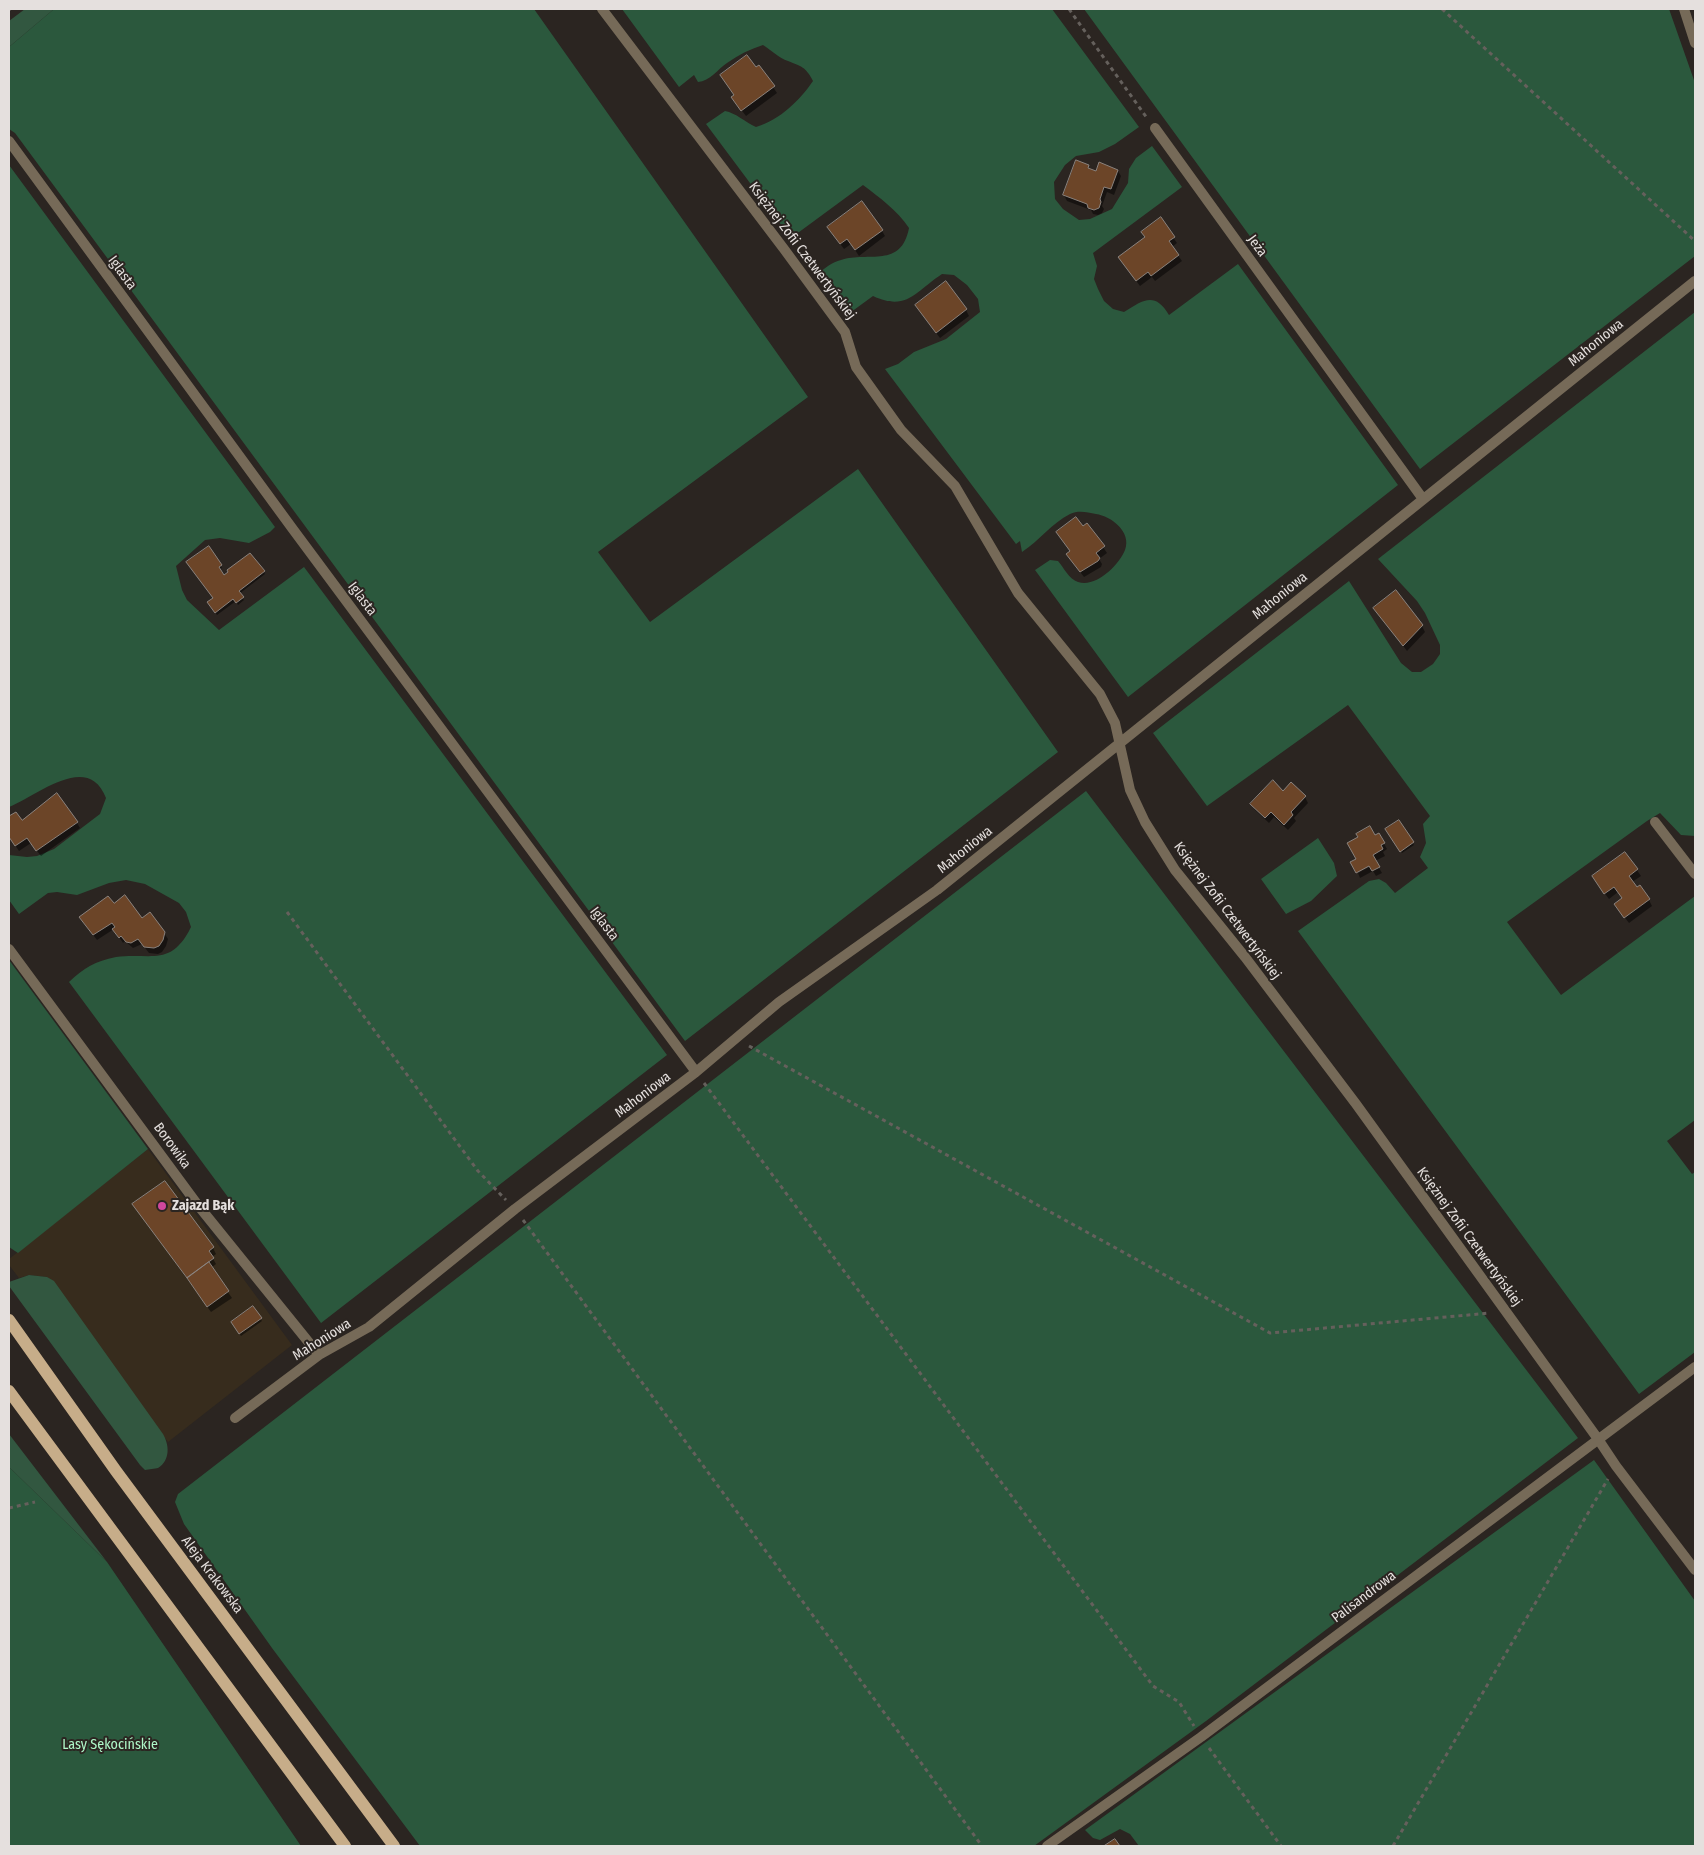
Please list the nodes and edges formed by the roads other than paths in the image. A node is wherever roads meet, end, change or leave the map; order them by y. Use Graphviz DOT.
graph roads {
  1 [pos="602,9"];
  2 [pos="1684,9"];
  3 [pos="1695,43"];
  4 [pos="1155,128"];
  5 [pos="9,141"];
  6 [pos="1695,281"];
  7 [pos="1423,499"];
  8 [pos="1120,744"];
  9 [pos="1656,822"];
  10 [pos="1695,874"];
  11 [pos="9,949"];
  12 [pos="696,1072"];
  13 [pos="9,1320"];
  14 [pos="319,1355"];
  15 [pos="1695,1367"];
  16 [pos="9,1390"];
  17 [pos="235,1418"];
  18 [pos="1598,1439"];
  19 [pos="1695,1570"];
  20 [pos="345,1846"];
  21 [pos="394,1846"];
  22 [pos="1046,1846"];
  1 -- 8 [label="street, Księżnej Zofii Czetwertyńskiej"];
  2 -- 3 [label="street"];
  4 -- 7 [label="street, Jeża"];
  5 -- 12 [label="street, Iglasta"];
  6 -- 7 [label="street, Mahoniowa"];
  7 -- 8 [label="street, Mahoniowa"];
  8 -- 12 [label="street, Mahoniowa"];
  8 -- 18 [label="street, Księżnej Zofii Czetwertyńskiej"];
  9 -- 10 [label="street"];
  11 -- 14 [label="street, Borowika"];
  12 -- 14 [label="street, Mahoniowa"];
  13 -- 21 [label="main road, Aleja Krakowska"];
  14 -- 17 [label="street, Mahoniowa"];
  15 -- 18 [label="street, Palisandrowa"];
  16 -- 20 [label="main road"];
  18 -- 19 [label="street, Księżnej Zofii Czetwertyńskiej"];
  18 -- 22 [label="street, Palisandrowa"];
}
